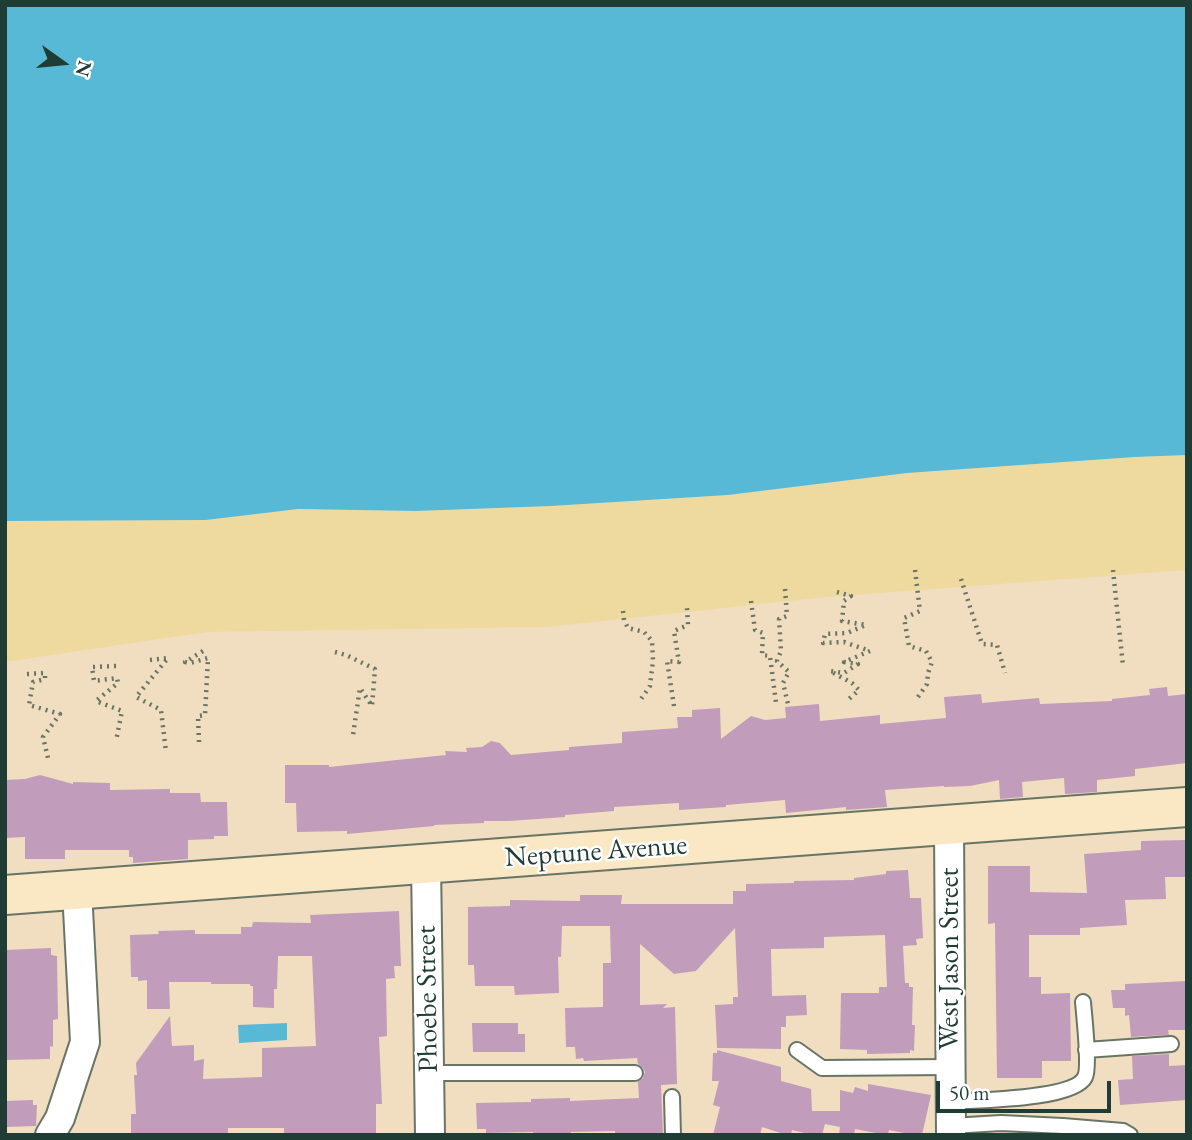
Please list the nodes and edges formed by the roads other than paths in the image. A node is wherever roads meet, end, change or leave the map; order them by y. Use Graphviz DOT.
graph roads {
  1 [pos="1187,807"];
  2 [pos="949,826"];
  3 [pos="426,864"];
  4 [pos="77,890"];
  5 [pos="5,895"];
  6 [pos="1083,1002"];
  7 [pos="1171,1044"];
  8 [pos="797,1050"];
  9 [pos="1086,1050"];
  10 [pos="950,1067"];
  11 [pos="429,1073"];
  12 [pos="635,1073"];
  13 [pos="672,1097"];
  14 [pos="951,1121"];
  15 [pos="50,1135"];
  16 [pos="430,1135"];
  17 [pos="673,1135"];
  18 [pos="1130,1135"];
  1 -- 2 [label="street, Neptune Avenue"];
  2 -- 3 [label="street, Neptune Avenue"];
  2 -- 10 [label="street, West Jason Street"];
  3 -- 4 [label="street, Neptune Avenue"];
  3 -- 11 [label="street, Phoebe Street"];
  4 -- 5 [label="street, Neptune Avenue"];
  4 -- 15 [label="street"];
  6 -- 9 [label="lane"];
  7 -- 9 [label="lane"];
  8 -- 10 [label="lane"];
  9 -- 14 [label="lane"];
  10 -- 14 [label="street, West Jason Street"];
  11 -- 12 [label="lane"];
  11 -- 16 [label="street, Phoebe Street"];
  13 -- 17 [label="lane"];
  14 -- 18 [label="lane"];
}
